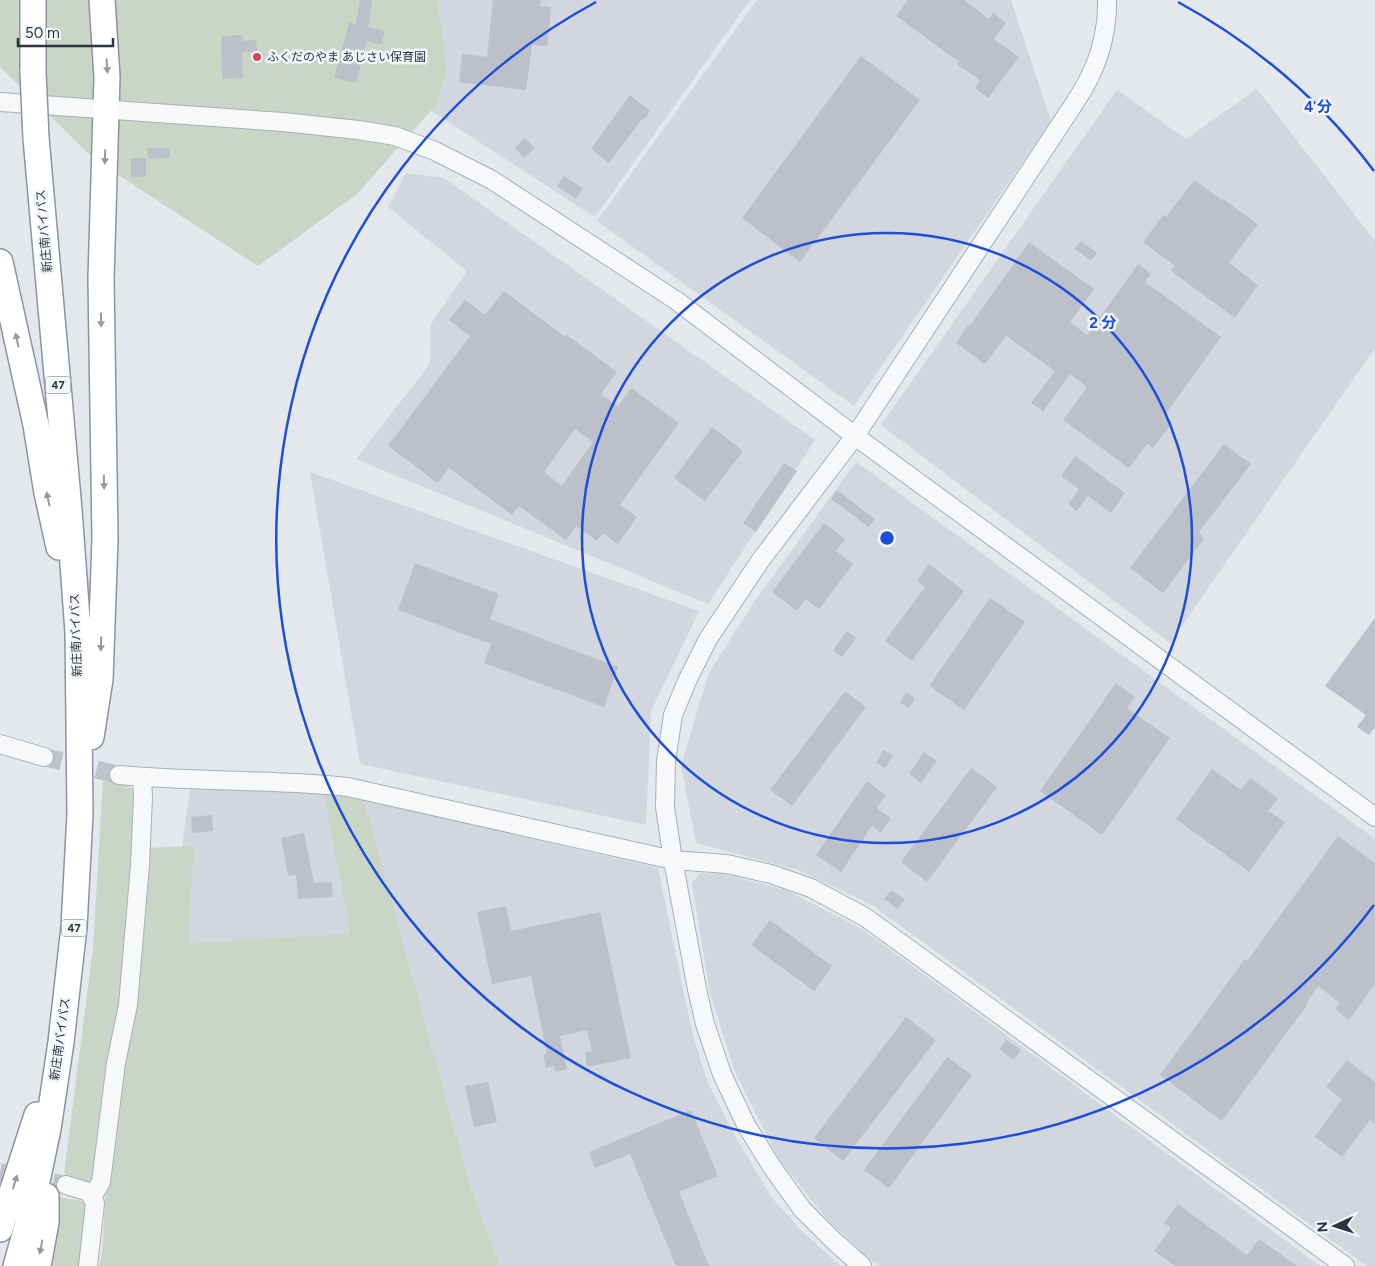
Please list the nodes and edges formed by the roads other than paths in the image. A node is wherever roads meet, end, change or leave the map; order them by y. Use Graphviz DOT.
graph roads {
  1 [pos="33,0"];
  2 [pos="102,0"];
  3 [pos="1107,0"];
  4 [pos="0,102"];
  5 [pos="107,108"];
  6 [pos="0,262"];
  7 [pos="855,436"];
  8 [pos="78,632"];
  9 [pos="0,744"];
  10 [pos="44,757"];
  11 [pos="119,775"];
  12 [pos="142,777"];
  13 [pos="80,814"];
  14 [pos="1375,817"];
  15 [pos="673,860"];
  16 [pos="61,1042"];
  17 [pos="48,1129"];
  18 [pos="66,1185"];
  19 [pos="92,1197"];
  20 [pos="0,1229"];
  21 [pos="16,1266"];
  22 [pos="38,1266"];
  23 [pos="88,1266"];
  24 [pos="862,1266"];
  25 [pos="1345,1266"];
  1 -- 8 [label="highway, 新庄南バイパス / 47, bridge"];
  2 -- 5 [label="highway, one-way"];
  3 -- 7 [label="street"];
  4 -- 5 [label="street"];
  5 -- 7 [label="street"];
  5 -- 13 [label="highway, one-way"];
  8 -- 6 [label="highway, one-way"];
  7 -- 14 [label="street"];
  7 -- 15 [label="street"];
  8 -- 13 [label="highway, 新庄南バイパス / 47"];
  9 -- 10 [label="street"];
  11 -- 12 [label="street"];
  12 -- 15 [label="street"];
  12 -- 19 [label="street"];
  13 -- 16 [label="highway, 新庄南バイパス / 47"];
  15 -- 24 [label="street"];
  15 -- 25 [label="street"];
  16 -- 17 [label="highway, 新庄南バイパス / 47"];
  20 -- 16 [label="highway, one-way"];
  17 -- 21 [label="highway, 新庄南バイパス / 47"];
  17 -- 22 [label="highway, one-way"];
  18 -- 19 [label="street"];
  19 -- 23 [label="street"];
}
